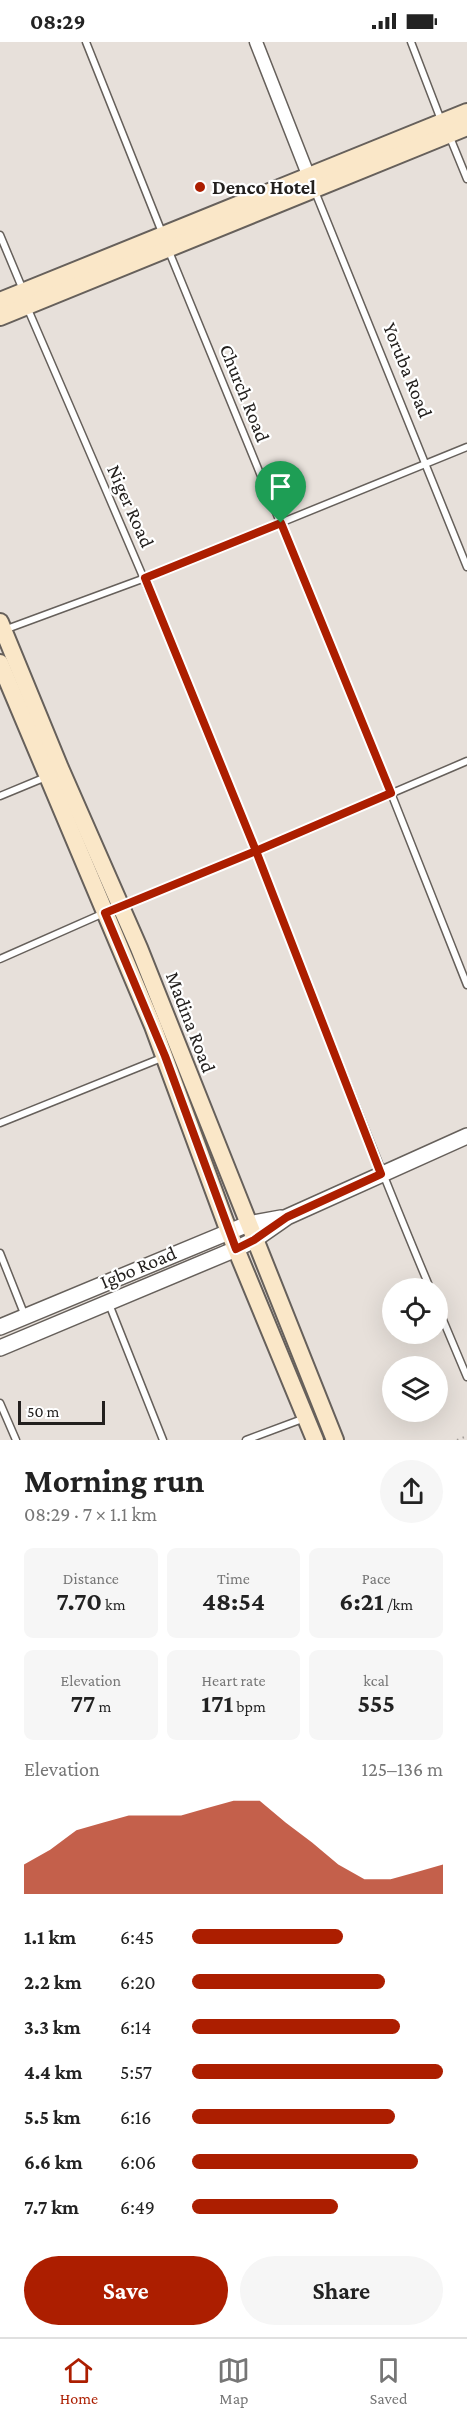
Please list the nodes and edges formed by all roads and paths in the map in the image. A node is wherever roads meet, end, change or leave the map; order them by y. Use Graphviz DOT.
graph roads {
  1 [pos="86,42"];
  2 [pos="256,42"];
  3 [pos="411,42"];
  4 [pos="467,112"];
  5 [pos="467,127"];
  6 [pos="446,129"];
  7 [pos="467,179"];
  8 [pos="311,183"];
  9 [pos="0,235"];
  10 [pos="166,242"];
  11 [pos="25,299"];
  12 [pos="0,301"];
  13 [pos="0,317"];
  14 [pos="467,447"];
  15 [pos="425,464"];
  16 [pos="281,523"];
  17 [pos="467,567"];
  18 [pos="145,578"];
  19 [pos="1,627"];
  20 [pos="0,663"];
  21 [pos="467,761"];
  22 [pos="48,776"];
  23 [pos="391,793"];
  24 [pos="0,796"];
  25 [pos="256,851"];
  26 [pos="121,905"];
  27 [pos="105,913"];
  28 [pos="0,959"];
  29 [pos="467,985"];
  30 [pos="165,1056"];
  31 [pos="0,1123"];
  32 [pos="467,1136"];
  33 [pos="381,1174"];
  34 [pos="287,1217"];
  35 [pos="248,1224"];
  36 [pos="229,1232"];
  37 [pos="254,1240"];
  38 [pos="236,1249"];
  39 [pos="0,1253"];
  40 [pos="426,1278"];
  41 [pos="108,1302"];
  42 [pos="25,1316"];
  43 [pos="0,1327"];
  44 [pos="448,1332"];
  45 [pos="0,1348"];
  46 [pos="467,1377"];
  47 [pos="0,1403"];
  48 [pos="306,1418"];
  49 [pos="467,1436"];
  50 [pos="16,1440"];
  51 [pos="163,1440"];
  52 [pos="246,1440"];
  53 [pos="315,1440"];
  54 [pos="335,1440"];
  55 [pos="457,1440"];
  1 -- 10 [label="lane, Church Road"];
  2 -- 8 [label="street, Yoruba Road"];
  3 -- 6 [label="lane"];
  4 -- 6 [label="main road"];
  5 -- 6 [label="main road"];
  6 -- 7 [label="lane"];
  6 -- 8 [label="main road"];
  8 -- 10 [label="main road"];
  8 -- 15 [label="lane, Yoruba Road"];
  9 -- 11 [label="lane, Niger Road"];
  10 -- 11 [label="main road"];
  10 -- 16 [label="lane, Church Road"];
  11 -- 12 [label="main road"];
  11 -- 13 [label="main road"];
  11 -- 18 [label="lane, Niger Road"];
  14 -- 15 [label="lane"];
  15 -- 16 [label="lane"];
  15 -- 17 [label="lane, Yoruba Road"];
  16 -- 18 [label="lane"];
  16 -- 23 [label="lane, Church Road"];
  18 -- 19 [label="lane"];
  18 -- 25 [label="lane, Niger Road"];
  19 -- 26 [label="main road, Madina Road"];
  20 -- 22 [label="main road, Madina Road"];
  21 -- 23 [label="lane"];
  22 -- 24 [label="lane"];
  22 -- 27 [label="main road, Madina Road"];
  23 -- 25 [label="lane"];
  23 -- 29 [label="lane, Church Road"];
  25 -- 26 [label="lane"];
  25 -- 33 [label="lane, Niger Road"];
  26 -- 27 [label="street"];
  26 -- 35 [label="main road, Madina Road"];
  27 -- 28 [label="lane"];
  27 -- 30 [label="main road, Madina Road"];
  30 -- 31 [label="lane"];
  30 -- 36 [label="main road, Madina Road"];
  32 -- 33 [label="street, Igbo Road"];
  33 -- 34 [label="street, Igbo Road"];
  33 -- 40 [label="lane, Niger Road"];
  34 -- 35 [label="street, Igbo Road"];
  34 -- 37 [label="street, Igbo Road"];
  35 -- 36 [label="street, Igbo Road"];
  35 -- 37 [label="main road, Madina Road"];
  36 -- 38 [label="main road, Madina Road"];
  36 -- 42 [label="street, Igbo Road"];
  37 -- 38 [label="street, Igbo Road"];
  37 -- 54 [label="main road, Madina Road"];
  38 -- 41 [label="street, Igbo Road"];
  38 -- 48 [label="main road, Madina Road"];
  39 -- 42 [label="lane"];
  41 -- 45 [label="street, Igbo Road"];
  41 -- 51 [label="lane"];
  42 -- 43 [label="street, Igbo Road"];
  44 -- 46 [label="lane"];
  47 -- 50 [label="lane"];
  48 -- 52 [label="lane"];
  48 -- 53 [label="main road, Madina Road"];
  49 -- 55 [label="path"];
}
